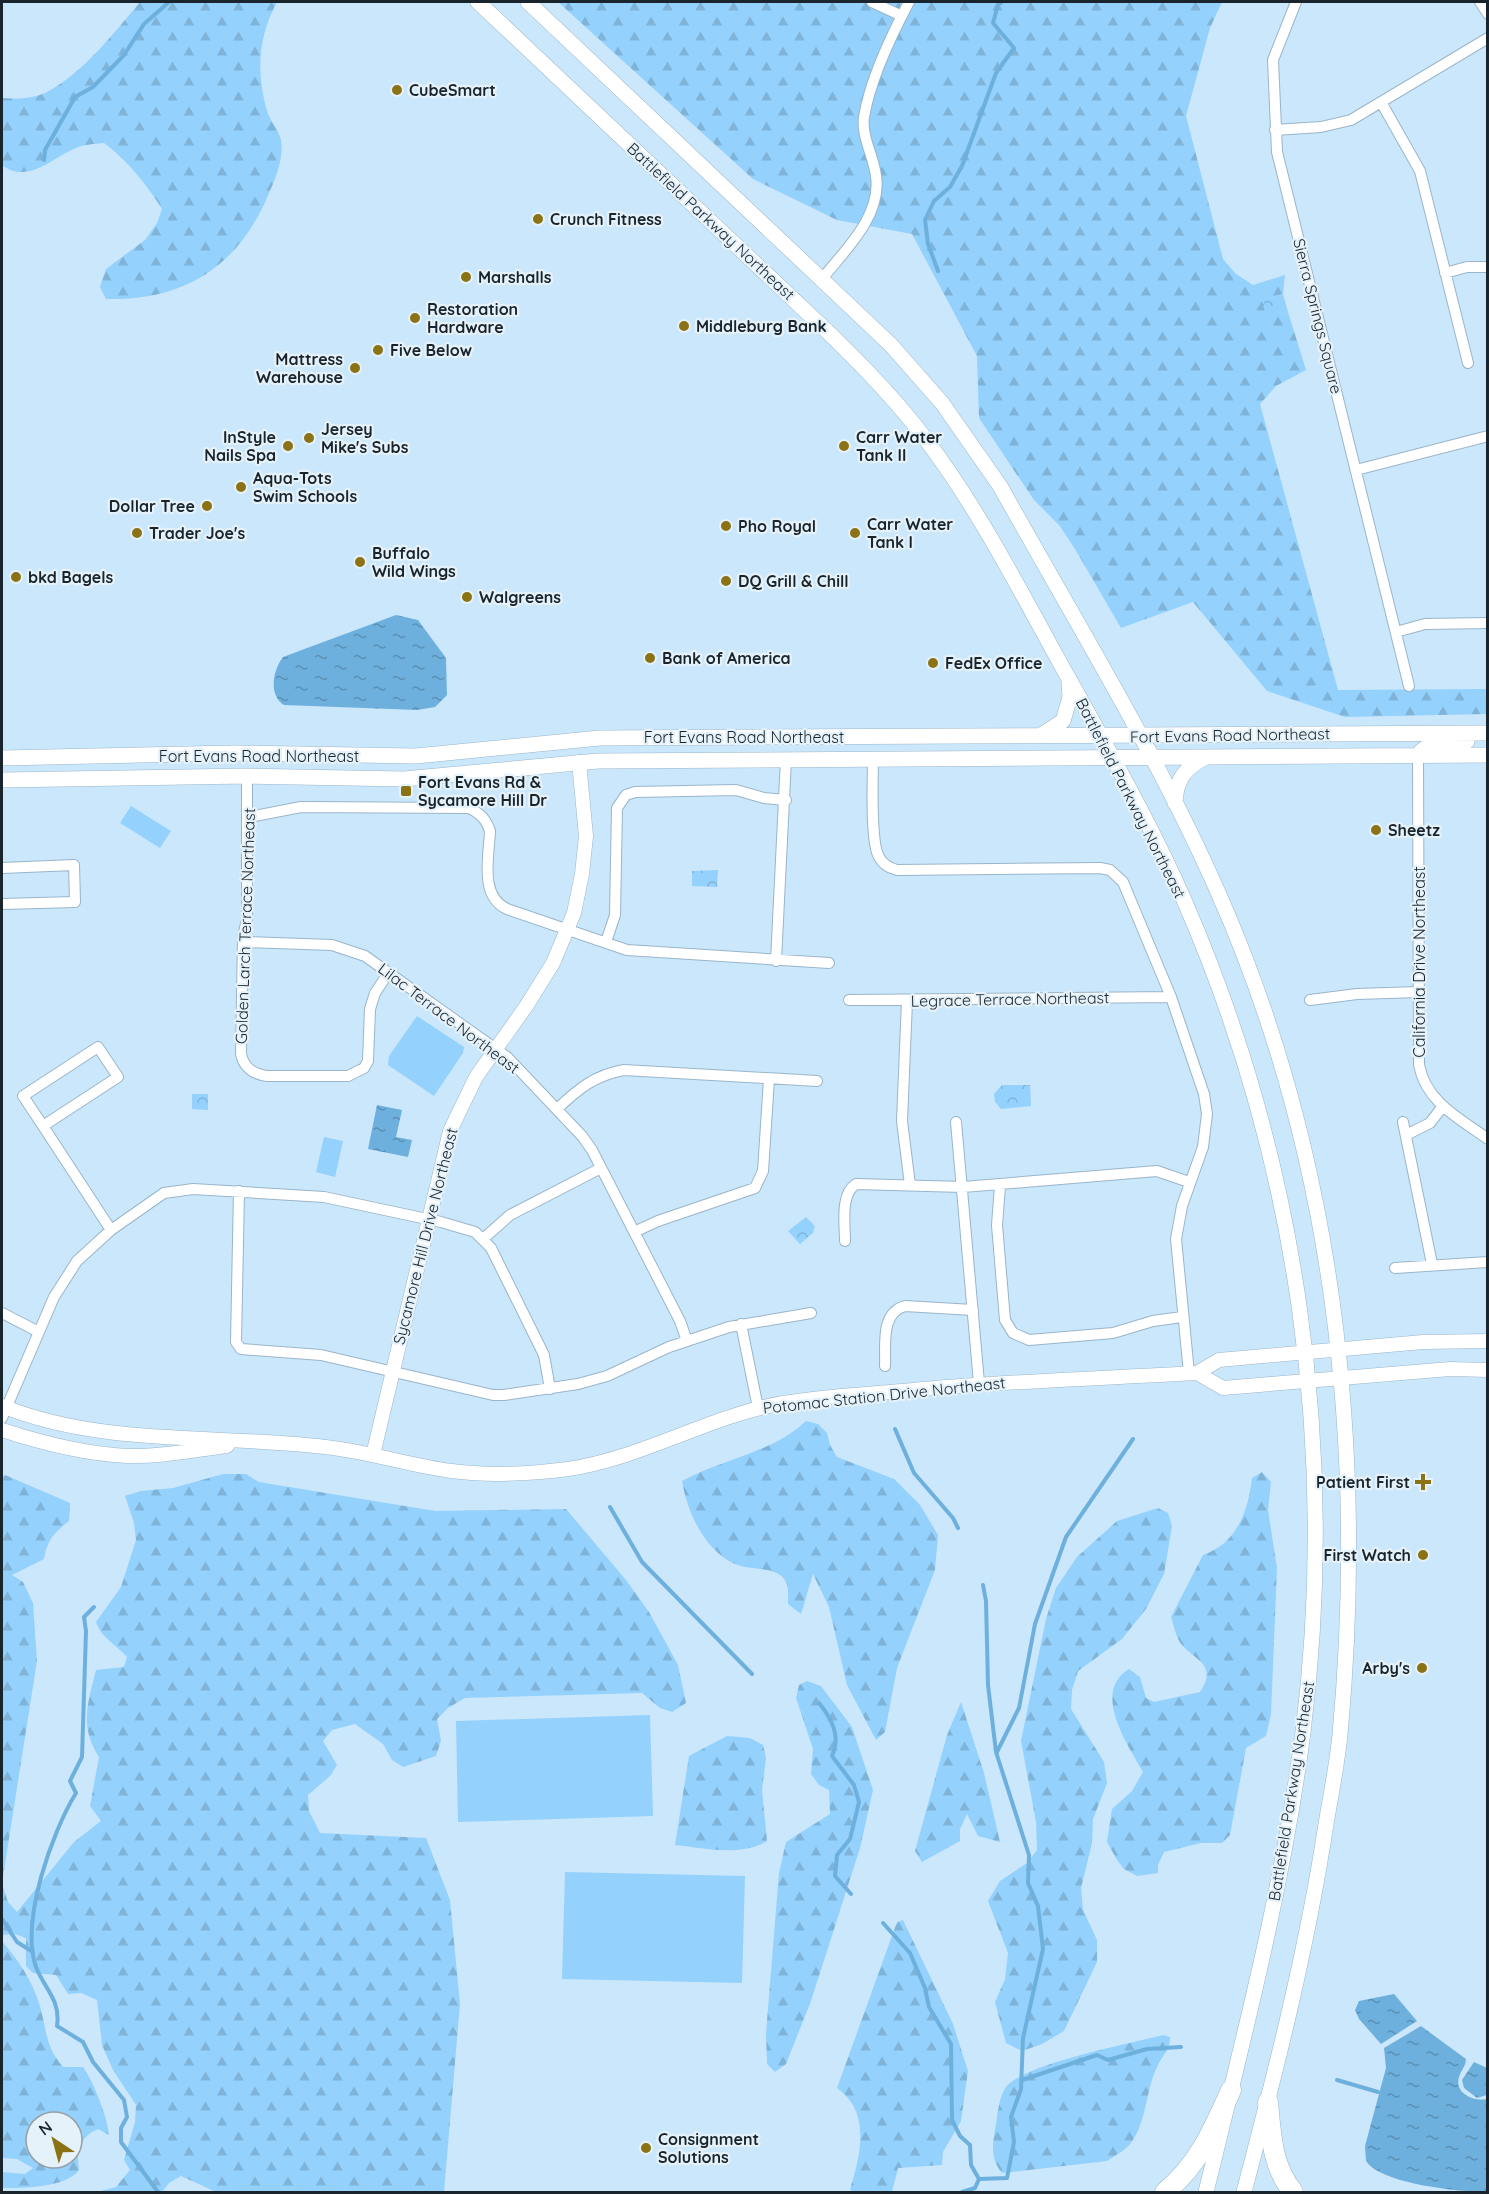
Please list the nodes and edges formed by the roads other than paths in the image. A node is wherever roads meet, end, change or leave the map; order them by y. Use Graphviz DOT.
graph roads {
  1 [pos="478,2"];
  2 [pos="528,2"];
  3 [pos="872,2"];
  4 [pos="909,2"];
  5 [pos="1296,2"];
  6 [pos="1480,2"];
  7 [pos="1488,14"];
  8 [pos="902,16"];
  9 [pos="1488,38"];
  10 [pos="1381,102"];
  11 [pos="1275,130"];
  12 [pos="1488,267"];
  13 [pos="1445,273"];
  14 [pos="822,279"];
  15 [pos="1468,363"];
  16 [pos="1488,436"];
  17 [pos="1356,470"];
  18 [pos="1488,623"];
  19 [pos="1396,632"];
  20 [pos="1069,680"];
  21 [pos="1409,686"];
  22 [pos="1488,733"];
  23 [pos="1041,735"];
  24 [pos="1101,736"];
  25 [pos="1140,736"];
  26 [pos="1488,740"];
  27 [pos="1488,755"];
  28 [pos="1418,756"];
  29 [pos="1112,757"];
  30 [pos="1151,757"];
  31 [pos="1206,757"];
  32 [pos="2,758"];
  33 [pos="873,758"];
  34 [pos="786,759"];
  35 [pos="579,762"];
  36 [pos="247,776"];
  37 [pos="2,780"];
  38 [pos="786,800"];
  39 [pos="1175,803"];
  40 [pos="249,817"];
  41 [pos="2,867"];
  42 [pos="2,904"];
  43 [pos="568,928"];
  44 [pos="243,942"];
  45 [pos="606,942"];
  46 [pos="776,961"];
  47 [pos="829,963"];
  48 [pos="389,972"];
  49 [pos="1419,992"];
  50 [pos="1171,996"];
  51 [pos="849,1000"];
  52 [pos="1310,1000"];
  53 [pos="907,1001"];
  54 [pos="496,1049"];
  55 [pos="769,1079"];
  56 [pos="817,1082"];
  57 [pos="1443,1106"];
  58 [pos="557,1108"];
  59 [pos="956,1122"];
  60 [pos="1403,1122"];
  61 [pos="43,1126"];
  62 [pos="1406,1135"];
  63 [pos="1488,1138"];
  64 [pos="601,1168"];
  65 [pos="1189,1182"];
  66 [pos="910,1185"];
  67 [pos="1000,1186"];
  68 [pos="963,1187"];
  69 [pos="239,1191"];
  70 [pos="428,1219"];
  71 [pos="111,1230"];
  72 [pos="634,1232"];
  73 [pos="483,1239"];
  74 [pos="845,1240"];
  75 [pos="1488,1262"];
  76 [pos="1432,1264"];
  77 [pos="1395,1268"];
  78 [pos="973,1310"];
  79 [pos="2,1313"];
  80 [pos="811,1313"];
  81 [pos="1182,1317"];
  82 [pos="741,1324"];
  83 [pos="39,1332"];
  84 [pos="687,1341"];
  85 [pos="1488,1341"];
  86 [pos="1339,1351"];
  87 [pos="1306,1353"];
  88 [pos="885,1366"];
  89 [pos="1488,1370"];
  90 [pos="392,1371"];
  91 [pos="1193,1373"];
  92 [pos="1341,1378"];
  93 [pos="1310,1381"];
  94 [pos="979,1383"];
  95 [pos="550,1389"];
  96 [pos="758,1408"];
  97 [pos="3,1411"];
  98 [pos="2,1430"];
  99 [pos="259,1442"];
  100 [pos="373,1455"];
  101 [pos="1231,2090"];
  102 [pos="1268,2102"];
  103 [pos="1164,2193"];
  104 [pos="1206,2193"];
  105 [pos="1244,2193"];
  106 [pos="1293,2193"];
  1 -- 20 [label="main road, Battlefield Parkway Northeast"];
  2 -- 14 [label="main road, Battlefield Parkway Northeast"];
  3 -- 8 [label="street"];
  4 -- 8 [label="street"];
  5 -- 11 [label="street, Sierra Springs Square"];
  6 -- 7 [label="street"];
  8 -- 14 [label="street"];
  9 -- 10 [label="street"];
  10 -- 11 [label="street"];
  10 -- 13 [label="street"];
  11 -- 17 [label="street, Sierra Springs Square"];
  12 -- 13 [label="street"];
  13 -- 15 [label="street"];
  14 -- 25 [label="main road, Battlefield Parkway Northeast"];
  16 -- 17 [label="street"];
  17 -- 19 [label="street, Sierra Springs Square"];
  18 -- 19 [label="street"];
  19 -- 21 [label="street, Sierra Springs Square"];
  20 -- 23 [label="main road"];
  20 -- 24 [label="main road, Battlefield Parkway Northeast"];
  22 -- 25 [label="main road, Fort Evans Road Northeast"];
  23 -- 24 [label="main road, Fort Evans Road Northeast"];
  23 -- 32 [label="main road, Fort Evans Road Northeast"];
  24 -- 25 [label="main road, Fort Evans Road Northeast"];
  24 -- 29 [label="main road, Battlefield Parkway Northeast"];
  25 -- 30 [label="main road, Battlefield Parkway Northeast"];
  26 -- 28 [label="main road"];
  27 -- 28 [label="main road, Fort Evans Road Northeast"];
  28 -- 31 [label="main road, Fort Evans Road Northeast"];
  28 -- 49 [label="street, California Drive Northeast"];
  29 -- 30 [label="main road, Fort Evans Road Northeast"];
  29 -- 33 [label="main road, Fort Evans Road Northeast"];
  29 -- 87 [label="main road, Battlefield Parkway Northeast"];
  30 -- 31 [label="main road, Fort Evans Road Northeast"];
  30 -- 39 [label="main road, Battlefield Parkway Northeast"];
  31 -- 39 [label="main road"];
  33 -- 34 [label="main road, Fort Evans Road Northeast"];
  33 -- 50 [label="street"];
  34 -- 35 [label="main road, Fort Evans Road Northeast"];
  34 -- 38 [label="street"];
  35 -- 36 [label="main road, Fort Evans Road Northeast"];
  35 -- 43 [label="street, Sycamore Hill Drive Northeast"];
  36 -- 37 [label="main road, Fort Evans Road Northeast"];
  36 -- 40 [label="street, Golden Larch Terrace Northeast"];
  38 -- 45 [label="street"];
  38 -- 46 [label="street"];
  39 -- 86 [label="main road, Battlefield Parkway Northeast"];
  40 -- 43 [label="street"];
  40 -- 44 [label="street, Golden Larch Terrace Northeast"];
  41 -- 42 [label="street"];
  43 -- 45 [label="street"];
  43 -- 54 [label="street, Sycamore Hill Drive Northeast"];
  44 -- 48 [label="street, Lilac Terrace Northeast"];
  44 -- 48 [label="street, Golden Larch Terrace Northeast"];
  45 -- 46 [label="street"];
  46 -- 47 [label="street"];
  48 -- 54 [label="street, Lilac Terrace Northeast"];
  49 -- 52 [label="street"];
  49 -- 57 [label="street, California Drive Northeast"];
  50 -- 53 [label="street, Legrace Terrace Northeast"];
  50 -- 65 [label="street"];
  51 -- 53 [label="street, Legrace Terrace Northeast"];
  53 -- 66 [label="street"];
  54 -- 58 [label="street, Lilac Terrace Northeast"];
  54 -- 70 [label="street, Sycamore Hill Drive Northeast"];
  55 -- 56 [label="street"];
  55 -- 58 [label="street"];
  55 -- 72 [label="street"];
  57 -- 62 [label="street"];
  57 -- 63 [label="street, California Drive Northeast"];
  58 -- 64 [label="street, Lilac Terrace Northeast"];
  59 -- 68 [label="street"];
  60 -- 62 [label="street"];
  61 -- 61 [label="street"];
  61 -- 71 [label="street"];
  62 -- 76 [label="street"];
  64 -- 72 [label="street, Lilac Terrace Northeast"];
  64 -- 73 [label="street"];
  65 -- 67 [label="street"];
  65 -- 81 [label="street"];
  66 -- 68 [label="street"];
  66 -- 74 [label="street"];
  67 -- 68 [label="street"];
  67 -- 81 [label="street"];
  68 -- 78 [label="street"];
  69 -- 70 [label="street"];
  69 -- 71 [label="street"];
  69 -- 90 [label="street"];
  70 -- 73 [label="street"];
  70 -- 90 [label="street, Sycamore Hill Drive Northeast"];
  71 -- 83 [label="street"];
  72 -- 84 [label="street, Lilac Terrace Northeast"];
  73 -- 95 [label="street"];
  75 -- 76 [label="street"];
  76 -- 77 [label="street"];
  78 -- 88 [label="street"];
  78 -- 94 [label="street"];
  79 -- 83 [label="street"];
  80 -- 82 [label="street"];
  81 -- 91 [label="street"];
  82 -- 84 [label="street"];
  82 -- 96 [label="street"];
  83 -- 97 [label="street"];
  84 -- 95 [label="street"];
  85 -- 86 [label="street, Potomac Station Drive Northeast"];
  86 -- 87 [label="street, Potomac Station Drive Northeast"];
  86 -- 92 [label="main road, Battlefield Parkway Northeast"];
  87 -- 91 [label="street, Potomac Station Drive Northeast"];
  87 -- 93 [label="main road, Battlefield Parkway Northeast"];
  89 -- 92 [label="street"];
  90 -- 95 [label="street"];
  90 -- 100 [label="street, Sycamore Hill Drive Northeast"];
  91 -- 93 [label="street"];
  91 -- 94 [label="street, Potomac Station Drive Northeast"];
  92 -- 93 [label="street"];
  92 -- 102 [label="main road, Battlefield Parkway Northeast"];
  93 -- 101 [label="main road, Battlefield Parkway Northeast"];
  94 -- 96 [label="street, Potomac Station Drive Northeast"];
  96 -- 100 [label="street, Potomac Station Drive Northeast"];
  97 -- 99 [label="street, Potomac Station Drive Northeast"];
  98 -- 99 [label="street, Potomac Station Drive Northeast"];
  99 -- 100 [label="street, Potomac Station Drive Northeast"];
  101 -- 103 [label="highway"];
  101 -- 104 [label="main road, Battlefield Parkway Northeast"];
  102 -- 105 [label="main road"];
  102 -- 106 [label="highway"];
}
